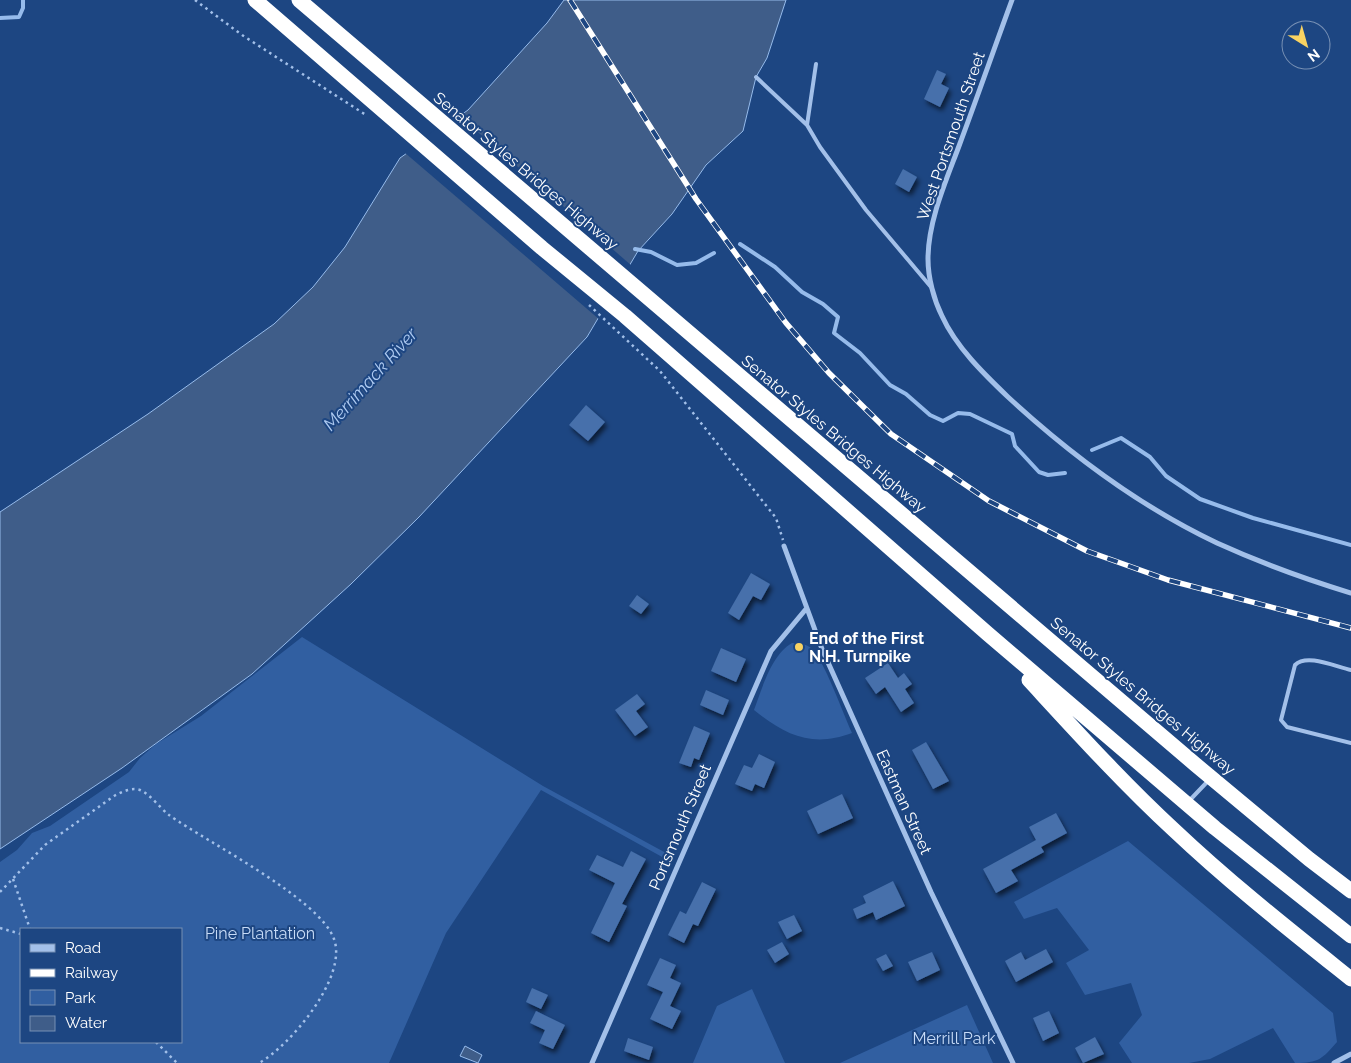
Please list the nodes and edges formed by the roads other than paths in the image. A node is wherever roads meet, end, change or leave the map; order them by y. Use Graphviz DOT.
graph roads {
  1 [pos="255,0"];
  2 [pos="299,0"];
  3 [pos="1012,0"];
  4 [pos="816,64"];
  5 [pos="756,77"];
  6 [pos="807,125"];
  7 [pos="932,288"];
  8 [pos="784,546"];
  9 [pos="1351,593"];
  10 [pos="806,609"];
  11 [pos="988,634"];
  12 [pos="1351,670"];
  13 [pos="1351,742"];
  14 [pos="1211,777"];
  15 [pos="1187,804"];
  16 [pos="1351,891"];
  17 [pos="1351,936"];
  18 [pos="1351,979"];
  19 [pos="1351,1054"];
  20 [pos="592,1063"];
  21 [pos="1013,1063"];
  22 [pos="1334,1063"];
  1 -- 11 [label="highway"];
  2 -- 14 [label="highway, Senator Styles Bridges Highway"];
  3 -- 7 [label="street, West Portsmouth Street"];
  4 -- 6 [label="lane"];
  5 -- 6 [label="lane"];
  6 -- 7 [label="lane"];
  7 -- 9 [label="street, West Portsmouth Street"];
  8 -- 10 [label="street, Eastman Street"];
  10 -- 20 [label="street, Portsmouth Street"];
  10 -- 21 [label="street, Eastman Street"];
  11 -- 15 [label="highway"];
  11 -- 18 [label="highway"];
  12 -- 13 [label="lane"];
  14 -- 15 [label="lane"];
  14 -- 16 [label="highway, Senator Styles Bridges Highway"];
  15 -- 17 [label="highway"];
  19 -- 22 [label="street"];
}
